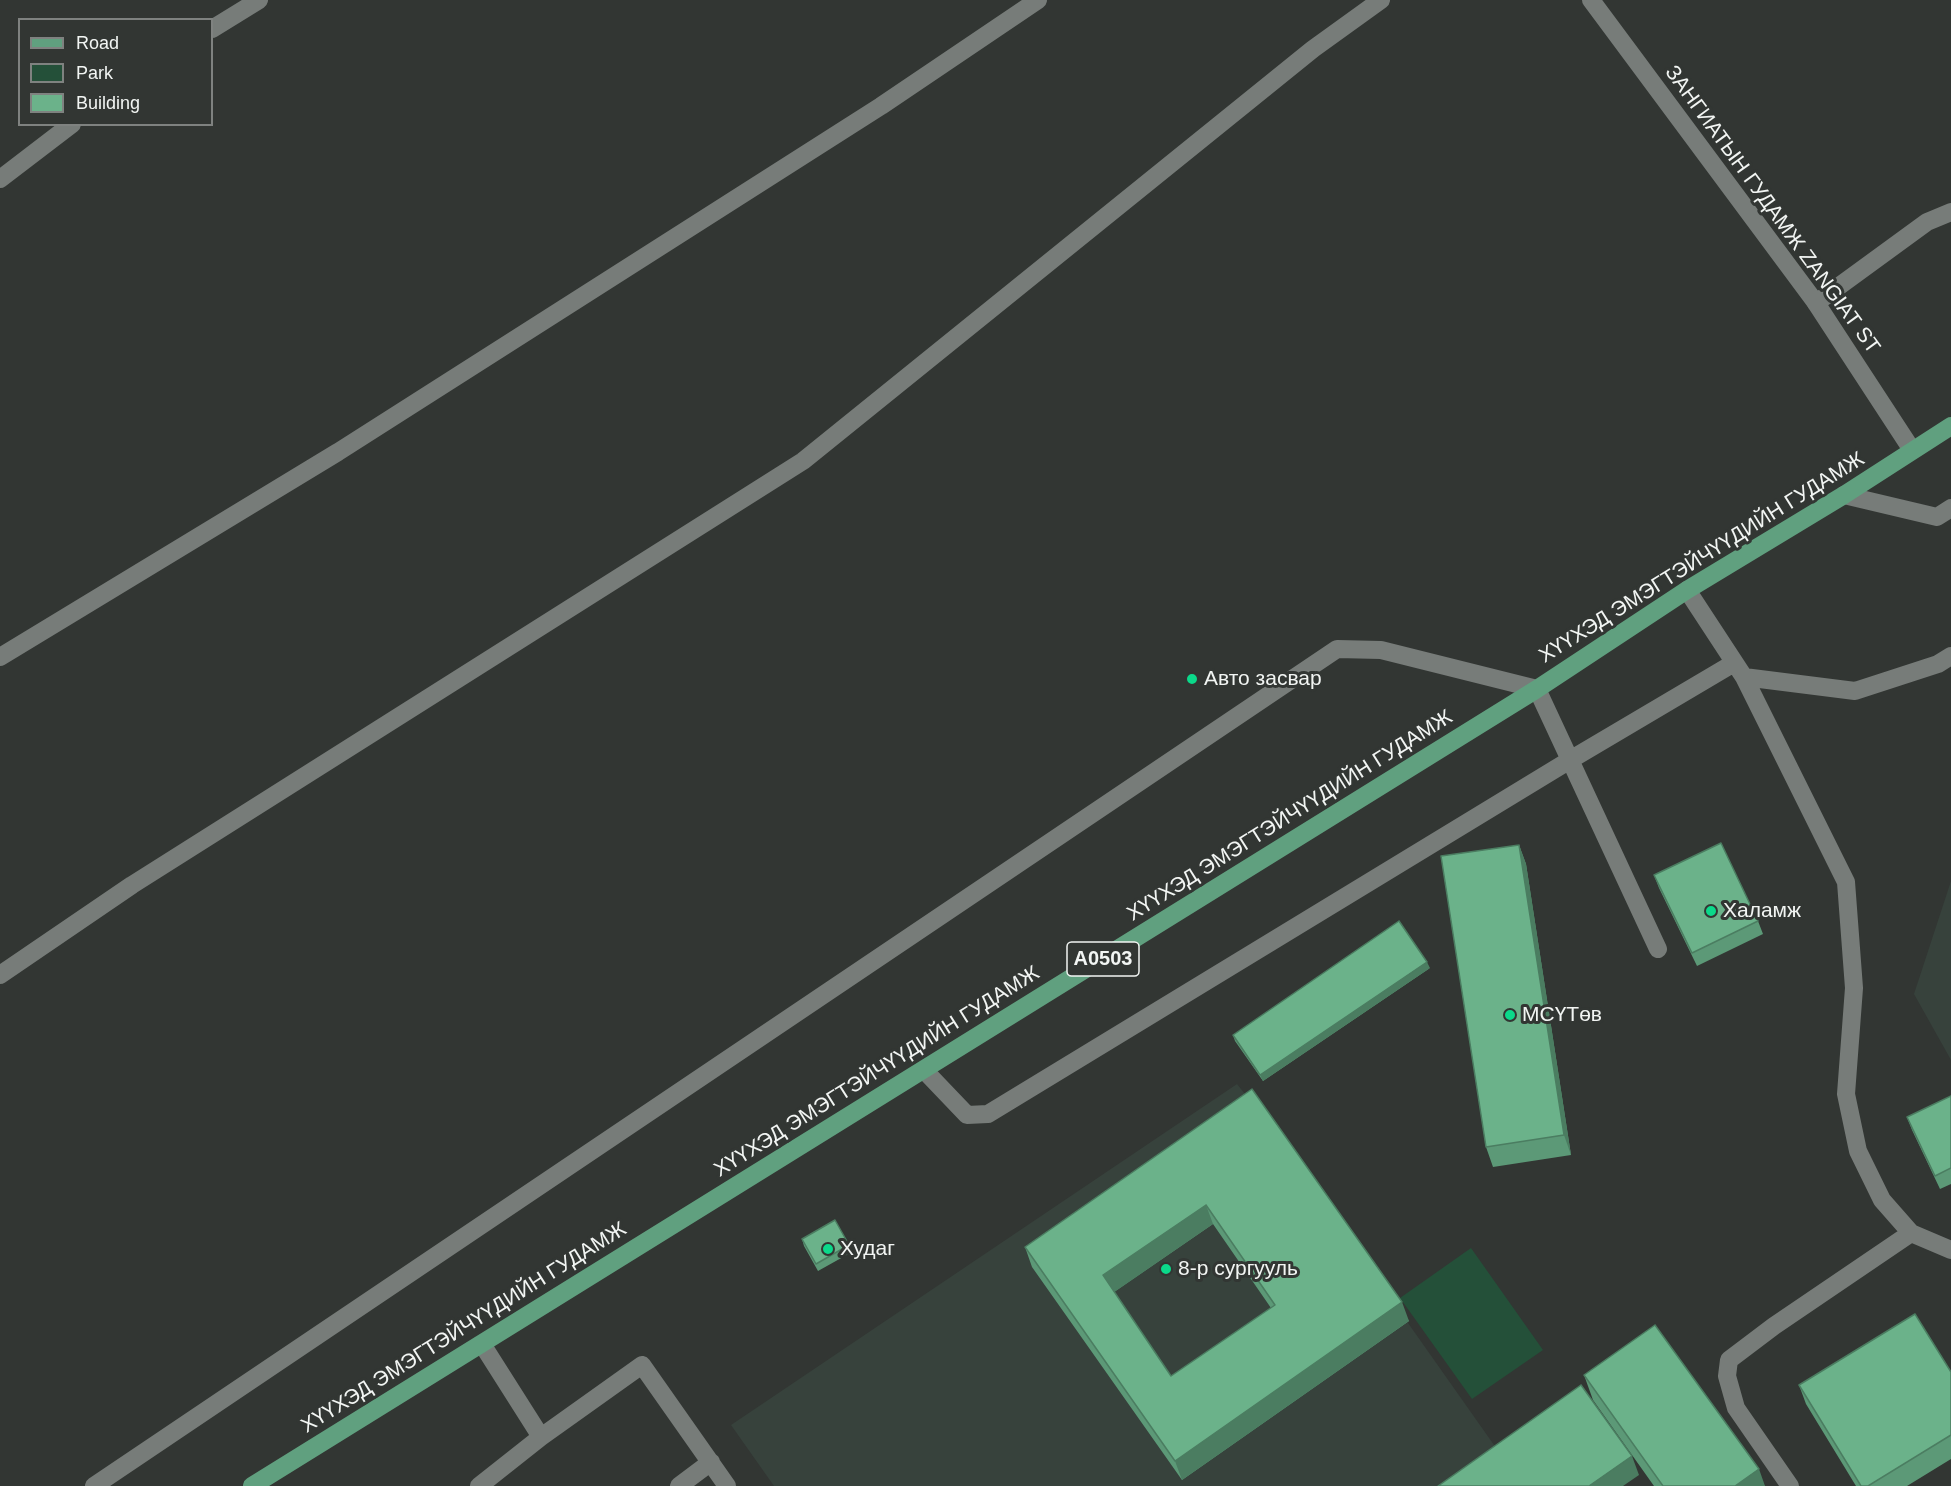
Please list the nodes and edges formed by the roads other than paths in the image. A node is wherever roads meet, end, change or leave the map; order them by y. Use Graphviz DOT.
graph roads {
  1 [pos="259,0"];
  2 [pos="1038,0"];
  3 [pos="1381,0"];
  4 [pos="1591,0"];
  5 [pos="213,28"];
  6 [pos="69,126"];
  7 [pos="0,179"];
  8 [pos="1951,212"];
  9 [pos="1816,303"];
  10 [pos="1951,426"];
  11 [pos="1912,450"];
  12 [pos="1844,495"];
  13 [pos="1951,508"];
  14 [pos="1687,590"];
  15 [pos="1951,656"];
  16 [pos="0,657"];
  17 [pos="1739,670"];
  18 [pos="1537,689"];
  19 [pos="1570,760"];
  20 [pos="1658,949"];
  21 [pos="0,975"];
  22 [pos="924,1070"];
  23 [pos="1911,1233"];
  24 [pos="1951,1250"];
  25 [pos="482,1344"];
  26 [pos="541,1437"];
  27 [pos="711,1462"];
  28 [pos="94,1486"];
  29 [pos="252,1486"];
  30 [pos="479,1486"];
  31 [pos="679,1486"];
  32 [pos="727,1486"];
  33 [pos="1790,1486"];
  1 -- 5 [label="street"];
  2 -- 16 [label="street"];
  3 -- 21 [label="street"];
  4 -- 9 [label="street, ЗАНГИАТЫН ГУДАМЖ ZANGIAT ST"];
  6 -- 7 [label="street"];
  8 -- 9 [label="street"];
  9 -- 11 [label="street, ЗАНГИАТЫН ГУДАМЖ ZANGIAT ST"];
  10 -- 11 [label="main road, ХҮҮХЭД ЭМЭГТЭЙЧҮҮДИЙН ГУДАМЖ / A0503"];
  11 -- 12 [label="main road, ХҮҮХЭД ЭМЭГТЭЙЧҮҮДИЙН ГУДАМЖ / A0503"];
  12 -- 13 [label="street"];
  12 -- 14 [label="main road, ХҮҮХЭД ЭМЭГТЭЙЧҮҮДИЙН ГУДАМЖ / A0503"];
  14 -- 17 [label="street"];
  14 -- 18 [label="main road, ХҮҮХЭД ЭМЭГТЭЙЧҮҮДИЙН ГУДАМЖ / A0503"];
  15 -- 17 [label="street"];
  17 -- 19 [label="street"];
  17 -- 23 [label="street"];
  18 -- 19 [label="street"];
  18 -- 22 [label="main road, ХҮҮХЭД ЭМЭГТЭЙЧҮҮДИЙН ГУДАМЖ / A0503"];
  18 -- 28 [label="street"];
  19 -- 20 [label="street"];
  19 -- 22 [label="street"];
  22 -- 25 [label="main road, ХҮҮХЭД ЭМЭГТЭЙЧҮҮДИЙН ГУДАМЖ / A0503"];
  23 -- 24 [label="street"];
  23 -- 33 [label="street"];
  25 -- 26 [label="street"];
  25 -- 29 [label="main road, ХҮҮХЭД ЭМЭГТЭЙЧҮҮДИЙН ГУДАМЖ / A0503"];
  26 -- 27 [label="street"];
  26 -- 30 [label="street"];
  27 -- 31 [label="street"];
  27 -- 32 [label="street"];
}
